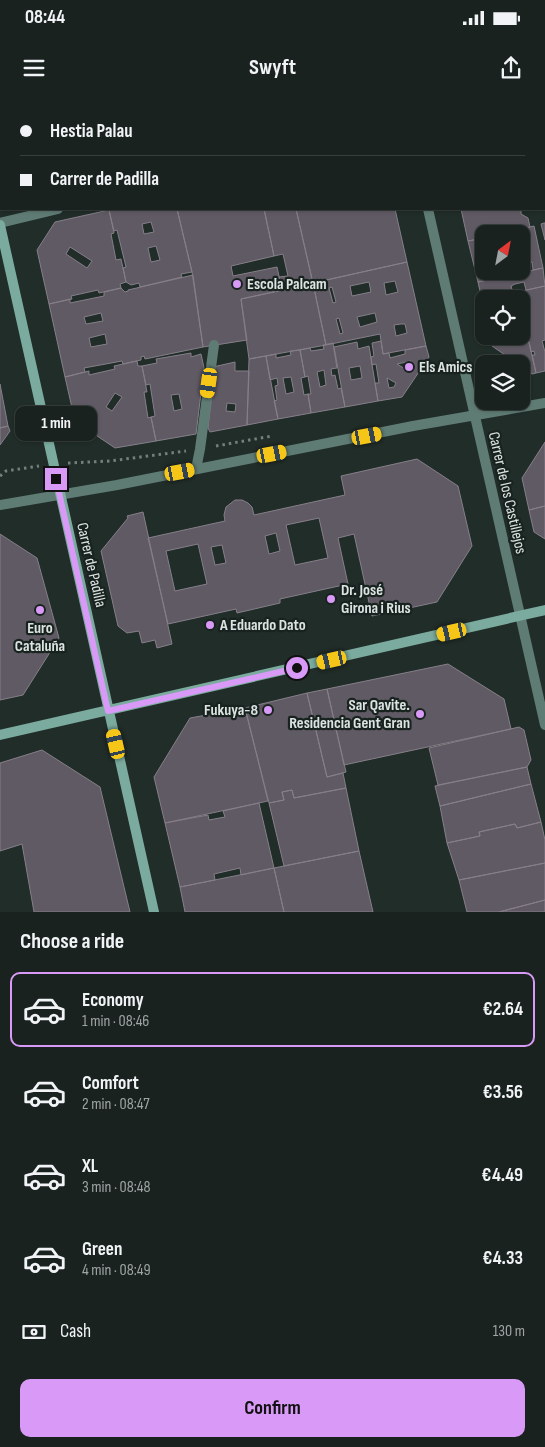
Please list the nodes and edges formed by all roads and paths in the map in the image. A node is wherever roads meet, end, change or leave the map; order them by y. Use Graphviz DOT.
graph roads {
  1 [pos="54,210"];
  2 [pos="428,210"];
  3 [pos="0,224"];
  4 [pos="214,345"];
  5 [pos="545,403"];
  6 [pos="474,415"];
  7 [pos="277,435"];
  8 [pos="200,448"];
  9 [pos="78,462"];
  10 [pos="196,469"];
  11 [pos="6,471"];
  12 [pos="0,476"];
  13 [pos="59,494"];
  14 [pos="0,505"];
  15 [pos="545,610"];
  16 [pos="520,616"];
  17 [pos="108,711"];
  18 [pos="545,725"];
  19 [pos="0,735"];
  20 [pos="154,912"];
  1 -- 3 [label="street"];
  2 -- 6 [label="street, Carrer de los Castillejos"];
  3 -- 13 [label="main road, Carrer de Padilla"];
  4 -- 8 [label="street"];
  5 -- 6 [label="street"];
  6 -- 10 [label="street"];
  6 -- 16 [label="street, Carrer de los Castillejos"];
  7 -- 8 [label="path"];
  8 -- 9 [label="path"];
  8 -- 10 [label="street"];
  10 -- 13 [label="street"];
  11 -- 12 [label="path"];
  13 -- 14 [label="street"];
  13 -- 17 [label="main road, Carrer de Padilla"];
  15 -- 16 [label="main road"];
  16 -- 17 [label="main road"];
  16 -- 18 [label="street, Carrer de los Castillejos"];
  17 -- 19 [label="main road"];
  17 -- 20 [label="main road, Carrer de Padilla"];
}
